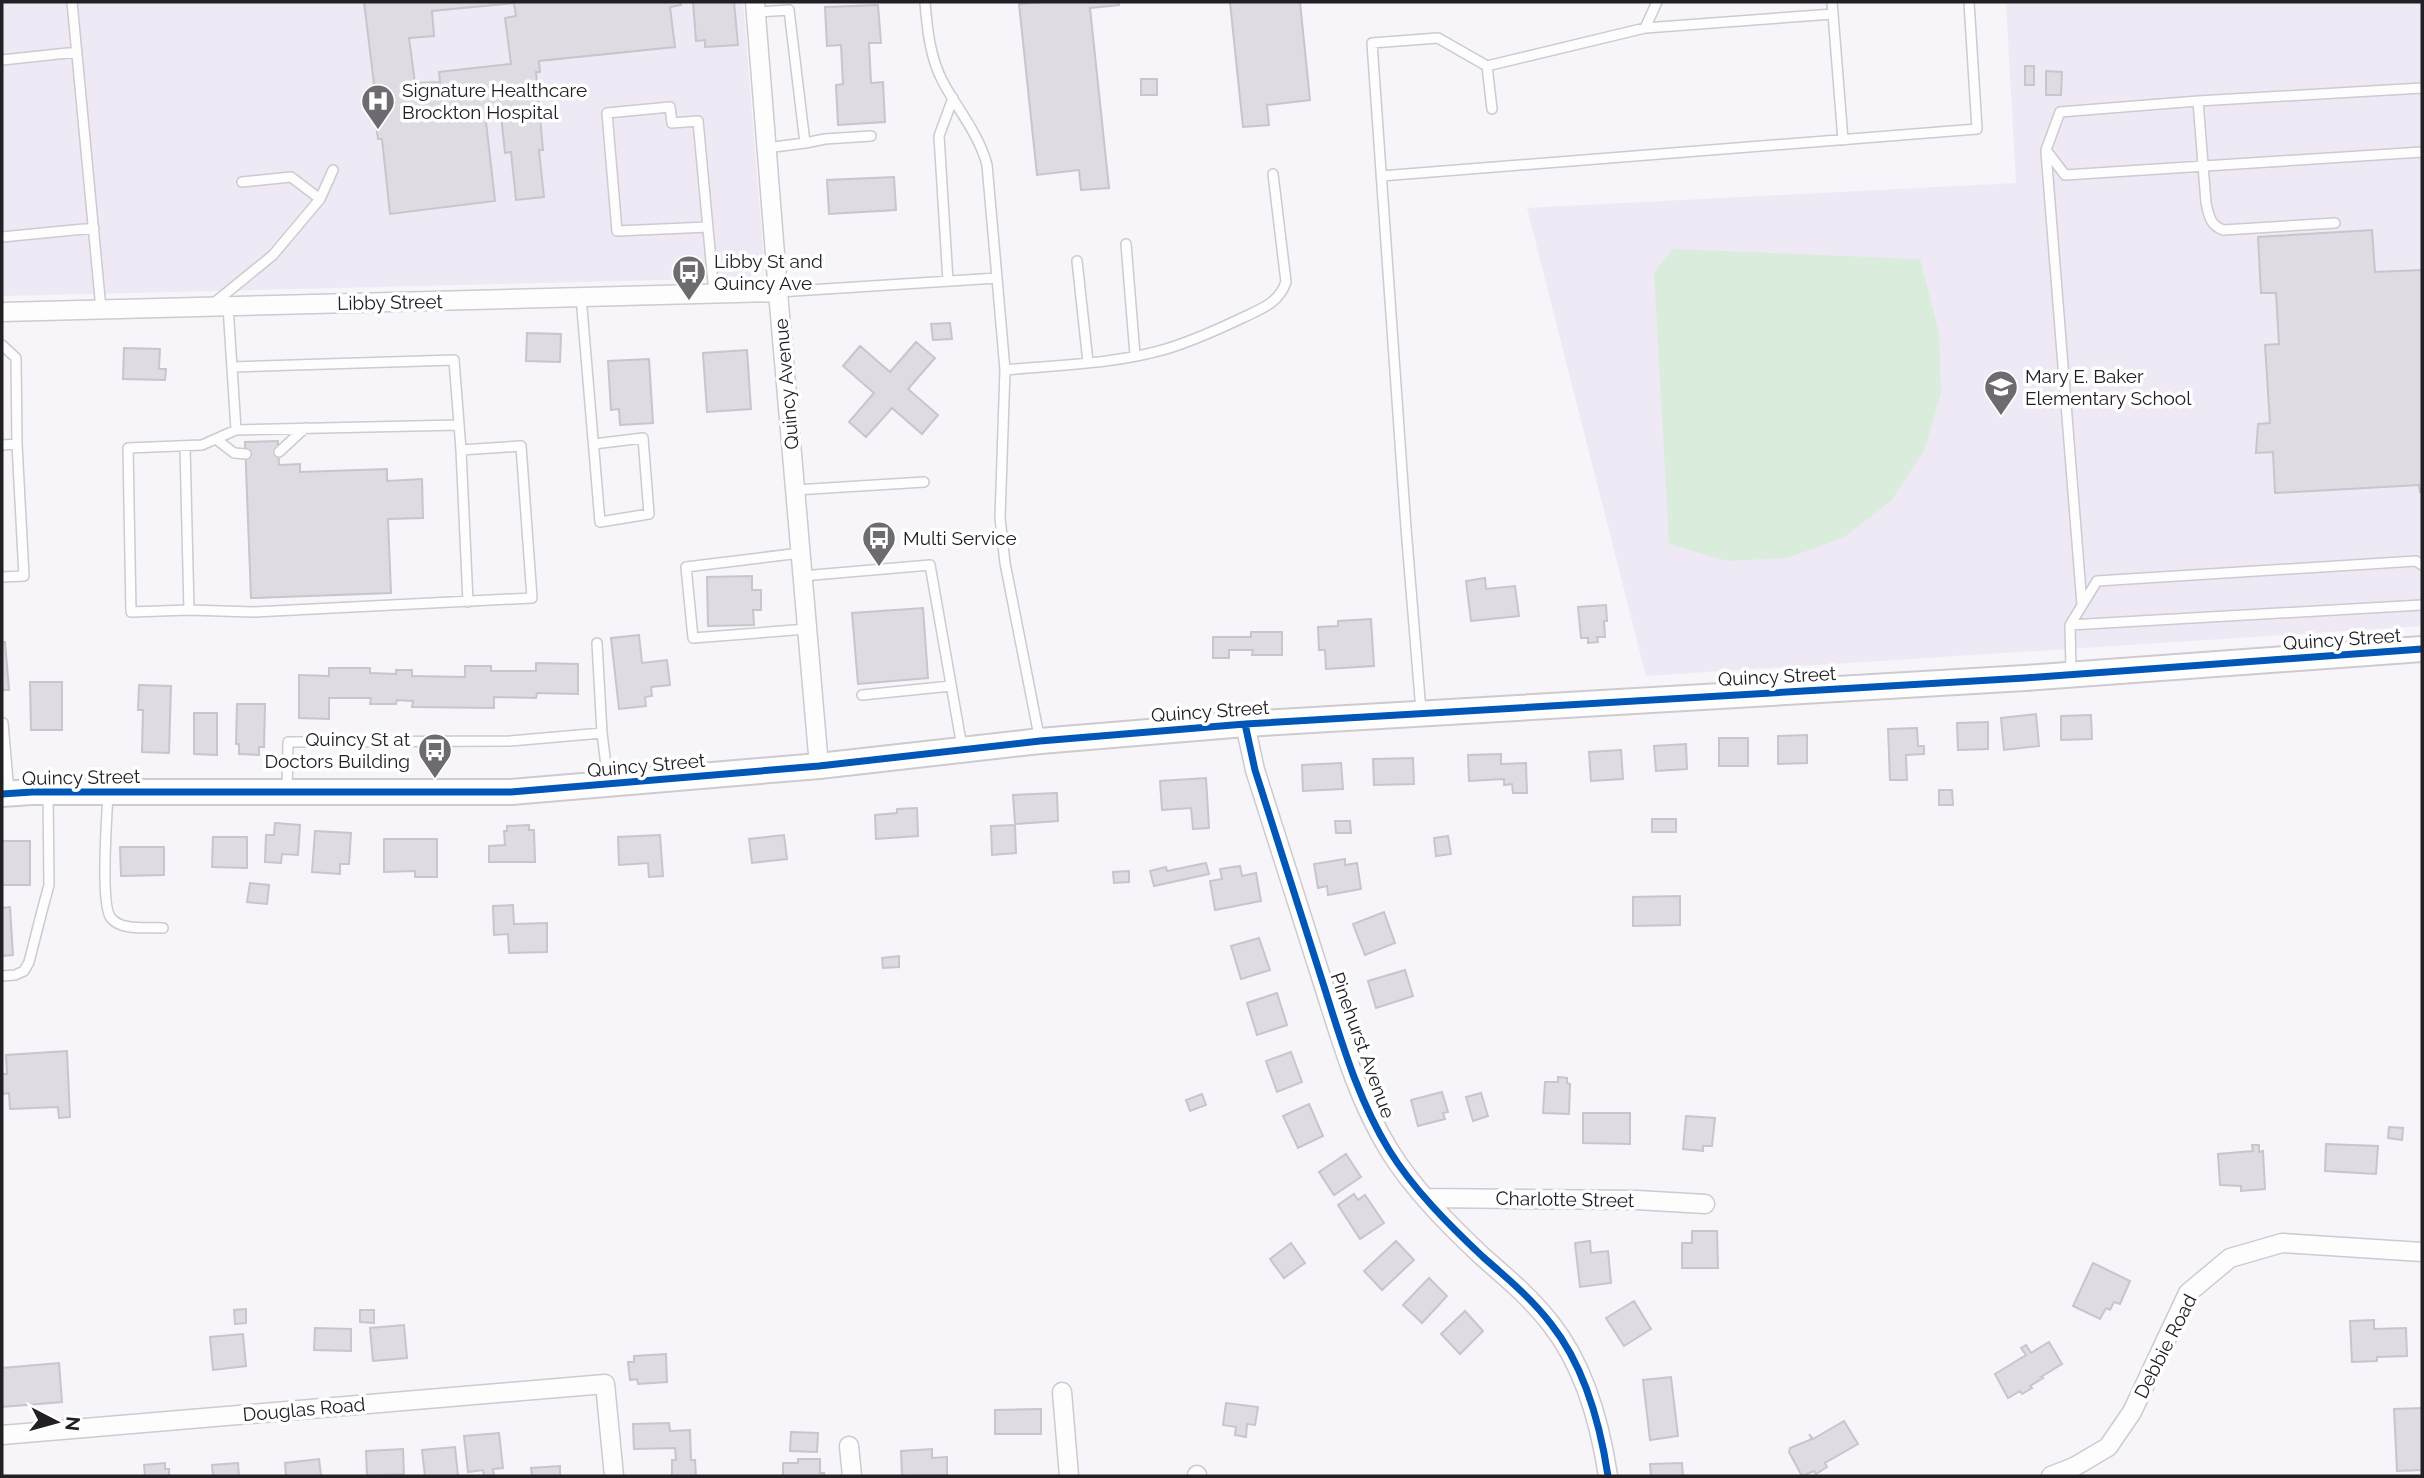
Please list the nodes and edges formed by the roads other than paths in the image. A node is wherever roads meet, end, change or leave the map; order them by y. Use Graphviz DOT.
graph roads {
  1 [pos="72,2"];
  2 [pos="925,2"];
  3 [pos="1657,2"];
  4 [pos="1832,2"];
  5 [pos="1969,2"];
  6 [pos="756,7"];
  7 [pos="1833,14"];
  8 [pos="1645,28"];
  9 [pos="77,52"];
  10 [pos="2,60"];
  11 [pos="1486,66"];
  12 [pos="2422,88"];
  13 [pos="953,98"];
  14 [pos="2199,101"];
  15 [pos="1492,109"];
  16 [pos="871,136"];
  17 [pos="1843,140"];
  18 [pos="805,143"];
  19 [pos="766,148"];
  20 [pos="2046,150"];
  21 [pos="2422,152"];
  22 [pos="2204,167"];
  23 [pos="332,170"];
  24 [pos="1273,174"];
  25 [pos="1381,176"];
  26 [pos="242,182"];
  27 [pos="320,199"];
  28 [pos="2335,223"];
  29 [pos="708,227"];
  30 [pos="94,228"];
  31 [pos="2,237"];
  32 [pos="1126,244"];
  33 [pos="1077,261"];
  34 [pos="997,278"];
  35 [pos="948,281"];
  36 [pos="778,292"];
  37 [pos="714,293"];
  38 [pos="582,297"];
  39 [pos="228,306"];
  40 [pos="209,307"];
  41 [pos="102,309"];
  42 [pos="2,312"];
  43 [pos="2,345"];
  44 [pos="1135,355"];
  45 [pos="1088,362"];
  46 [pos="232,367"];
  47 [pos="1005,370"];
  48 [pos="459,425"];
  49 [pos="305,428"];
  50 [pos="236,430"];
  51 [pos="216,439"];
  52 [pos="17,444"];
  53 [pos="593,444"];
  54 [pos="2,445"];
  55 [pos="185,446"];
  56 [pos="461,450"];
  57 [pos="279,453"];
  58 [pos="246,454"];
  59 [pos="924,482"];
  60 [pos="795,489"];
  61 [pos="800,553"];
  62 [pos="2422,565"];
  63 [pos="802,576"];
  64 [pos="2,577"];
  65 [pos="468,602"];
  66 [pos="2422,605"];
  67 [pos="2082,606"];
  68 [pos="188,610"];
  69 [pos="2070,625"];
  70 [pos="807,629"];
  71 [pos="597,643"];
  72 [pos="2422,649"];
  73 [pos="2071,675"];
  74 [pos="951,686"];
  75 [pos="862,695"];
  76 [pos="1421,712"];
  77 [pos="2,723"];
  78 [pos="1245,724"];
  79 [pos="601,733"];
  80 [pos="1040,741"];
  81 [pos="963,749"];
  82 [pos="819,766"];
  83 [pos="608,784"];
  84 [pos="48,792"];
  85 [pos="108,792"];
  86 [pos="286,793"];
  87 [pos="5,794"];
  88 [pos="163,928"];
  89 [pos="2,976"];
  90 [pos="1426,1198"];
  91 [pos="1704,1204"];
  92 [pos="2422,1252"];
  93 [pos="1062,1392"];
  94 [pos="2,1435"];
  95 [pos="849,1446"];
  96 [pos="614,1476"];
  97 [pos="852,1476"];
  98 [pos="1069,1476"];
  99 [pos="1608,1476"];
  100 [pos="2051,1476"];
  1 -- 9 [label="lane"];
  2 -- 13 [label="lane"];
  3 -- 8 [label="lane"];
  4 -- 7 [label="lane"];
  5 -- 17 [label="lane"];
  6 -- 18 [label="lane"];
  6 -- 19 [label="street, Quincy Avenue"];
  7 -- 8 [label="lane"];
  7 -- 17 [label="lane"];
  8 -- 11 [label="lane"];
  9 -- 10 [label="lane"];
  9 -- 30 [label="lane"];
  11 -- 15 [label="lane"];
  11 -- 25 [label="lane"];
  12 -- 14 [label="lane"];
  13 -- 34 [label="lane"];
  13 -- 35 [label="lane"];
  14 -- 20 [label="lane"];
  14 -- 22 [label="lane"];
  16 -- 18 [label="lane"];
  17 -- 25 [label="lane"];
  18 -- 19 [label="lane"];
  19 -- 36 [label="street, Quincy Avenue"];
  20 -- 22 [label="lane"];
  20 -- 67 [label="lane"];
  21 -- 22 [label="lane"];
  22 -- 28 [label="lane"];
  23 -- 27 [label="lane"];
  24 -- 44 [label="lane"];
  25 -- 76 [label="lane"];
  26 -- 27 [label="lane"];
  27 -- 40 [label="lane"];
  29 -- 29 [label="lane"];
  29 -- 37 [label="lane"];
  30 -- 31 [label="lane"];
  30 -- 41 [label="lane"];
  32 -- 44 [label="lane"];
  33 -- 45 [label="lane"];
  34 -- 35 [label="lane"];
  34 -- 47 [label="lane"];
  35 -- 36 [label="lane"];
  36 -- 37 [label="street, Libby Street"];
  36 -- 60 [label="street, Quincy Avenue"];
  37 -- 38 [label="street, Libby Street"];
  38 -- 39 [label="street, Libby Street"];
  38 -- 53 [label="lane"];
  39 -- 40 [label="street, Libby Street"];
  39 -- 46 [label="lane"];
  40 -- 41 [label="street, Libby Street"];
  41 -- 42 [label="street, Libby Street"];
  43 -- 52 [label="lane"];
  44 -- 45 [label="lane"];
  45 -- 47 [label="lane"];
  46 -- 48 [label="lane"];
  46 -- 50 [label="lane"];
  47 -- 80 [label="lane"];
  48 -- 49 [label="lane"];
  48 -- 56 [label="lane"];
  49 -- 50 [label="lane"];
  49 -- 57 [label="lane"];
  50 -- 51 [label="lane"];
  51 -- 55 [label="lane"];
  51 -- 58 [label="lane"];
  52 -- 54 [label="lane"];
  52 -- 64 [label="lane"];
  53 -- 53 [label="lane"];
  55 -- 68 [label="lane"];
  55 -- 68 [label="lane"];
  56 -- 65 [label="lane"];
  56 -- 65 [label="lane"];
  59 -- 60 [label="lane"];
  60 -- 61 [label="street, Quincy Avenue"];
  61 -- 63 [label="street, Quincy Avenue"];
  61 -- 70 [label="lane"];
  62 -- 67 [label="lane"];
  63 -- 70 [label="street, Quincy Avenue"];
  63 -- 74 [label="lane"];
  65 -- 68 [label="lane"];
  66 -- 69 [label="lane"];
  67 -- 69 [label="lane"];
  69 -- 73 [label="lane"];
  70 -- 82 [label="street, Quincy Avenue"];
  71 -- 79 [label="lane"];
  72 -- 73 [label="main road, Quincy Street"];
  73 -- 76 [label="main road, Quincy Street"];
  74 -- 75 [label="lane"];
  74 -- 81 [label="lane"];
  76 -- 78 [label="main road, Quincy Street"];
  77 -- 87 [label="lane"];
  78 -- 80 [label="main road, Quincy Street"];
  78 -- 90 [label="street, Pinehurst Avenue"];
  79 -- 83 [label="lane"];
  79 -- 86 [label="lane"];
  80 -- 81 [label="main road, Quincy Street"];
  81 -- 82 [label="main road, Quincy Street"];
  82 -- 83 [label="main road, Quincy Street"];
  83 -- 86 [label="main road, Quincy Street"];
  84 -- 85 [label="main road, Quincy Street"];
  84 -- 87 [label="main road, Quincy Street"];
  84 -- 89 [label="lane"];
  85 -- 86 [label="main road, Quincy Street"];
  85 -- 88 [label="lane"];
  90 -- 91 [label="street, Charlotte Street"];
  90 -- 99 [label="street, Pinehurst Avenue"];
  92 -- 100 [label="street, Debbie Road"];
  93 -- 98 [label="street"];
  94 -- 96 [label="street, Douglas Road"];
  95 -- 97 [label="street"];
}
